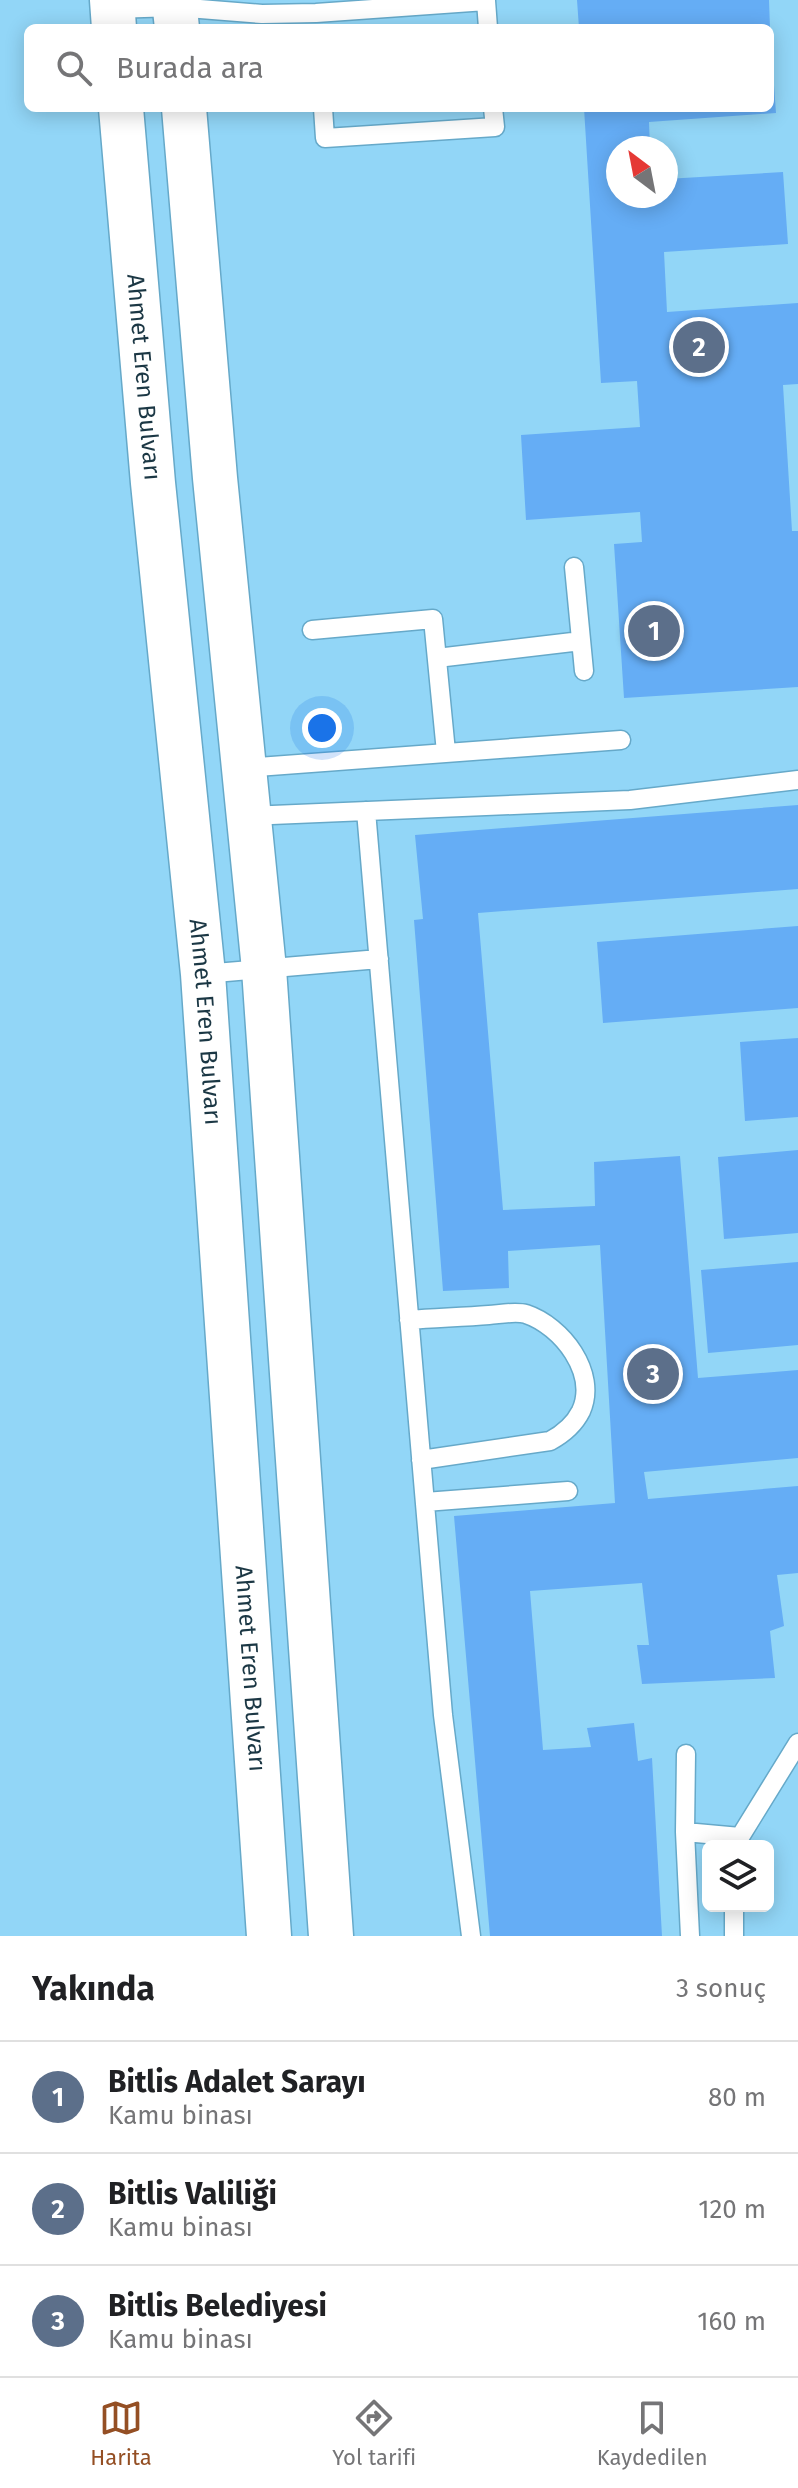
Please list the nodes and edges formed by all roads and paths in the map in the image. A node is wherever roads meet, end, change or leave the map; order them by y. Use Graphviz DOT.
graph roads {
  1 [pos="113,12"];
  2 [pos="175,12"];
  3 [pos="317,20"];
  4 [pos="488,24"];
  5 [pos="121,112"];
  6 [pos="184,112"];
  7 [pos="323,112"];
  8 [pos="493,112"];
  9 [pos="215,478"];
  10 [pos="153,483"];
  11 [pos="574,567"];
  12 [pos="312,630"];
  13 [pos="581,641"];
  14 [pos="437,658"];
  15 [pos="584,671"];
  16 [pos="621,740"];
  17 [pos="446,752"];
  18 [pos="244,768"];
  19 [pos="798,780"];
  20 [pos="366,811"];
  21 [pos="249,816"];
  22 [pos="379,959"];
  23 [pos="264,969"];
  24 [pos="203,974"];
  25 [pos="409,1320"];
  26 [pos="421,1460"];
  27 [pos="568,1491"];
  28 [pos="425,1502"];
  29 [pos="798,1743"];
  30 [pos="686,1754"];
  31 [pos="685,1832"];
  32 [pos="728,1840"];
  33 [pos="740,1840"];
  34 [pos="734,1912"];
  35 [pos="269,1936"];
  36 [pos="331,1936"];
  37 [pos="471,1936"];
  38 [pos="690,1936"];
  39 [pos="734,1936"];
  1 -- 2 [label="lane"];
  2 -- 3 [label="lane"];
  3 -- 4 [label="lane"];
  5 -- 10 [label="main road, Ahmet Eren Bulvarı"];
  6 -- 9 [label="main road"];
  7 -- 8 [label="lane"];
  9 -- 10 [label="main road"];
  9 -- 18 [label="main road"];
  10 -- 24 [label="main road, Ahmet Eren Bulvarı"];
  11 -- 13 [label="lane"];
  12 -- 14 [label="lane"];
  13 -- 14 [label="lane"];
  13 -- 15 [label="lane"];
  14 -- 17 [label="lane"];
  16 -- 17 [label="lane"];
  17 -- 18 [label="lane"];
  18 -- 21 [label="main road"];
  19 -- 20 [label="lane"];
  20 -- 21 [label="lane"];
  20 -- 22 [label="lane"];
  21 -- 23 [label="main road"];
  22 -- 23 [label="lane"];
  22 -- 25 [label="lane"];
  23 -- 24 [label="lane"];
  23 -- 36 [label="main road"];
  24 -- 35 [label="main road, Ahmet Eren Bulvarı"];
  25 -- 26 [label="lane"];
  25 -- 26 [label="lane"];
  26 -- 28 [label="lane"];
  27 -- 28 [label="lane"];
  28 -- 37 [label="lane"];
  29 -- 33 [label="lane"];
  30 -- 31 [label="lane"];
  31 -- 32 [label="lane"];
  31 -- 38 [label="lane"];
  34 -- 39 [label="lane"];
}
